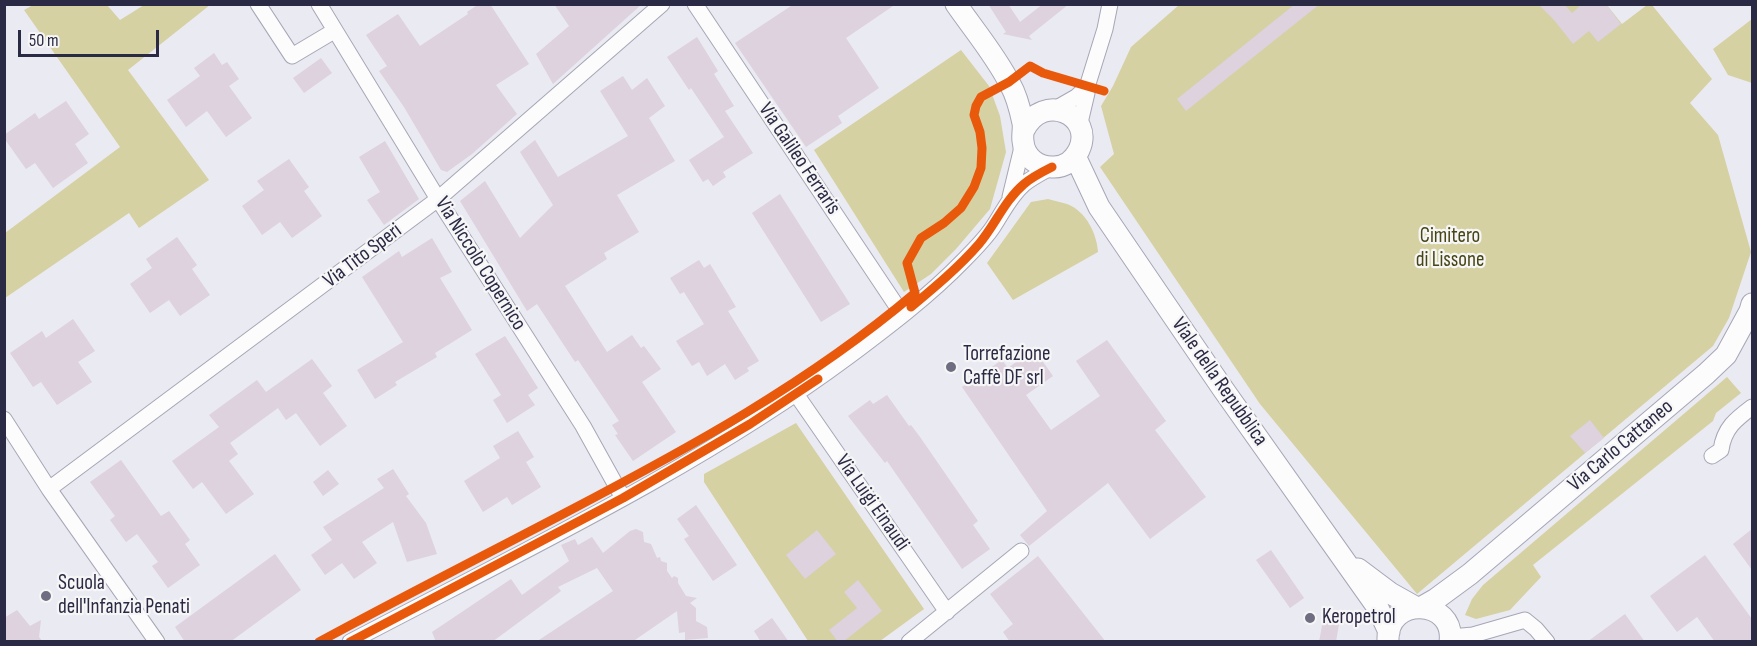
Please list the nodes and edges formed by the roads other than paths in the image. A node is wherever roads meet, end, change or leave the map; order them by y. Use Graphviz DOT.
graph roads {
  1 [pos="258,4"];
  2 [pos="319,4"];
  3 [pos="662,4"];
  4 [pos="695,4"];
  5 [pos="956,4"];
  6 [pos="1110,4"];
  7 [pos="334,31"];
  8 [pos="1010,82"];
  9 [pos="1087,87"];
  10 [pos="1054,109"];
  11 [pos="1079,127"];
  12 [pos="1023,136"];
  13 [pos="1076,156"];
  14 [pos="1052,168"];
  15 [pos="438,199"];
  16 [pos="1009,200"];
  17 [pos="1099,207"];
  18 [pos="1752,309"];
  19 [pos="902,314"];
  20 [pos="796,394"];
  21 [pos="1752,407"];
  22 [pos="4,419"];
  23 [pos="1712,456"];
  24 [pos="49,489"];
  25 [pos="623,498"];
  26 [pos="1020,551"];
  27 [pos="1341,556"];
  28 [pos="1470,574"];
  29 [pos="1419,607"];
  30 [pos="947,612"];
  31 [pos="1449,634"];
  32 [pos="1387,638"];
  33 [pos="1546,640"];
  34 [pos="157,642"];
  35 [pos="350,642"];
  36 [pos="909,642"];
  1 -- 7 [label="street"];
  2 -- 7 [label="street, Via Niccolò Copernico"];
  3 -- 15 [label="street, Via Tito Speri"];
  4 -- 19 [label="street, Via Galileo Ferraris"];
  5 -- 8 [label="street, Viale della Repubblica"];
  6 -- 9 [label="street"];
  7 -- 15 [label="street, Via Niccolò Copernico"];
  8 -- 10 [label="street, Viale della Repubblica"];
  8 -- 12 [label="street, Viale della Repubblica"];
  9 -- 10 [label="street"];
  9 -- 11 [label="street"];
  10 -- 11 [label="street, Viale della Repubblica"];
  10 -- 12 [label="street"];
  11 -- 13 [label="street"];
  12 -- 14 [label="street, Viale della Repubblica"];
  12 -- 16 [label="street"];
  13 -- 14 [label="street"];
  13 -- 17 [label="street, Viale della Repubblica"];
  14 -- 16 [label="street"];
  14 -- 17 [label="street, Viale della Repubblica"];
  15 -- 24 [label="street, Via Tito Speri"];
  15 -- 25 [label="street, Via Niccolò Copernico"];
  16 -- 19 [label="street"];
  17 -- 27 [label="street, Viale della Repubblica"];
  18 -- 28 [label="street, Via Carlo Cattaneo"];
  19 -- 20 [label="street"];
  20 -- 25 [label="street"];
  20 -- 30 [label="street, Via Luigi Einaudi"];
  21 -- 23 [label="street"];
  22 -- 24 [label="street"];
  24 -- 34 [label="street"];
  25 -- 35 [label="street"];
  26 -- 30 [label="street"];
  27 -- 29 [label="street, Viale della Repubblica"];
  27 -- 32 [label="street, Viale della Repubblica"];
  28 -- 29 [label="street, Via Carlo Cattaneo"];
  28 -- 31 [label="street, Via Carlo Cattaneo"];
  29 -- 31 [label="street, Viale della Repubblica"];
  29 -- 32 [label="street, Viale della Repubblica"];
  30 -- 36 [label="street"];
  31 -- 33 [label="street"];
}
